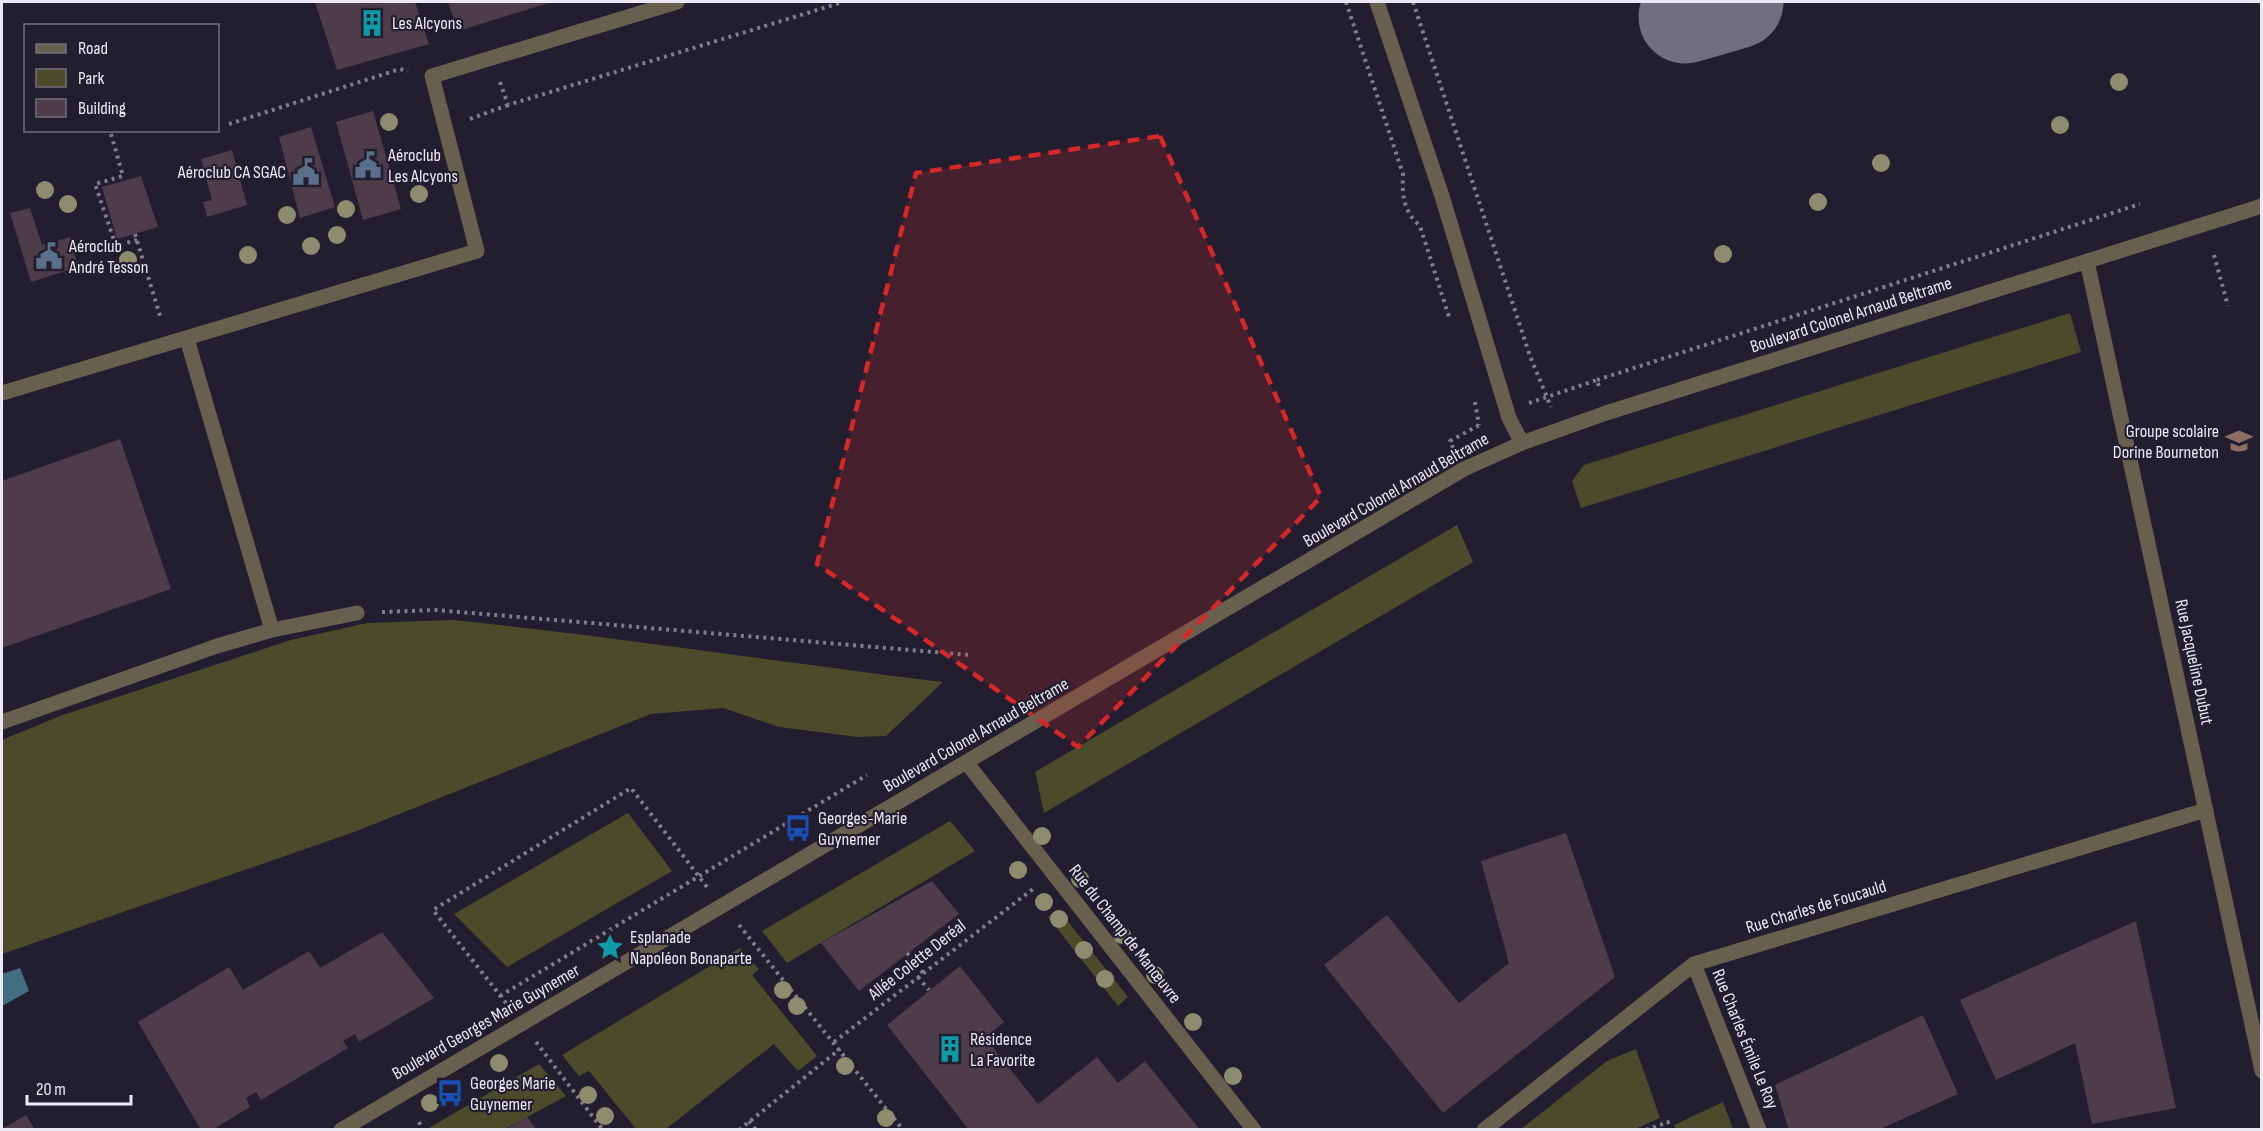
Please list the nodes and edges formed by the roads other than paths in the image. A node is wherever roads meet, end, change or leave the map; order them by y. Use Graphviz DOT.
graph roads {
  1 [pos="677,2"];
  2 [pos="1377,2"];
  3 [pos="2262,206"];
  4 [pos="2087,261"];
  5 [pos="187,339"];
  6 [pos="2,393"];
  7 [pos="1522,443"];
  8 [pos="357,613"];
  9 [pos="272,630"];
  10 [pos="2,722"];
  11 [pos="966,762"];
  12 [pos="2206,810"];
  13 [pos="744,893"];
  14 [pos="1694,964"];
  15 [pos="2262,1071"];
  16 [pos="341,1130"];
  17 [pos="1254,1130"];
  18 [pos="1484,1130"];
  19 [pos="1759,1130"];
  1 -- 5 [label="street"];
  2 -- 7 [label="street"];
  3 -- 4 [label="street, Boulevard Colonel Arnaud Beltrame"];
  4 -- 7 [label="street, Boulevard Colonel Arnaud Beltrame"];
  4 -- 12 [label="street, Rue Jacqueline Dubut"];
  5 -- 6 [label="street"];
  5 -- 9 [label="street"];
  7 -- 11 [label="street, Boulevard Colonel Arnaud Beltrame"];
  8 -- 9 [label="street"];
  9 -- 10 [label="street"];
  11 -- 13 [label="street, Boulevard Colonel Arnaud Beltrame"];
  11 -- 17 [label="street, Rue du Champ de Manœuvre"];
  12 -- 14 [label="street, Rue Charles de Foucauld"];
  12 -- 15 [label="street, Rue Jacqueline Dubut"];
  13 -- 16 [label="street, Boulevard Georges Marie Guynemer"];
  14 -- 18 [label="street, Rue Charles de Foucauld"];
  14 -- 19 [label="street, Rue Charles Émile Le Roy"];
}
